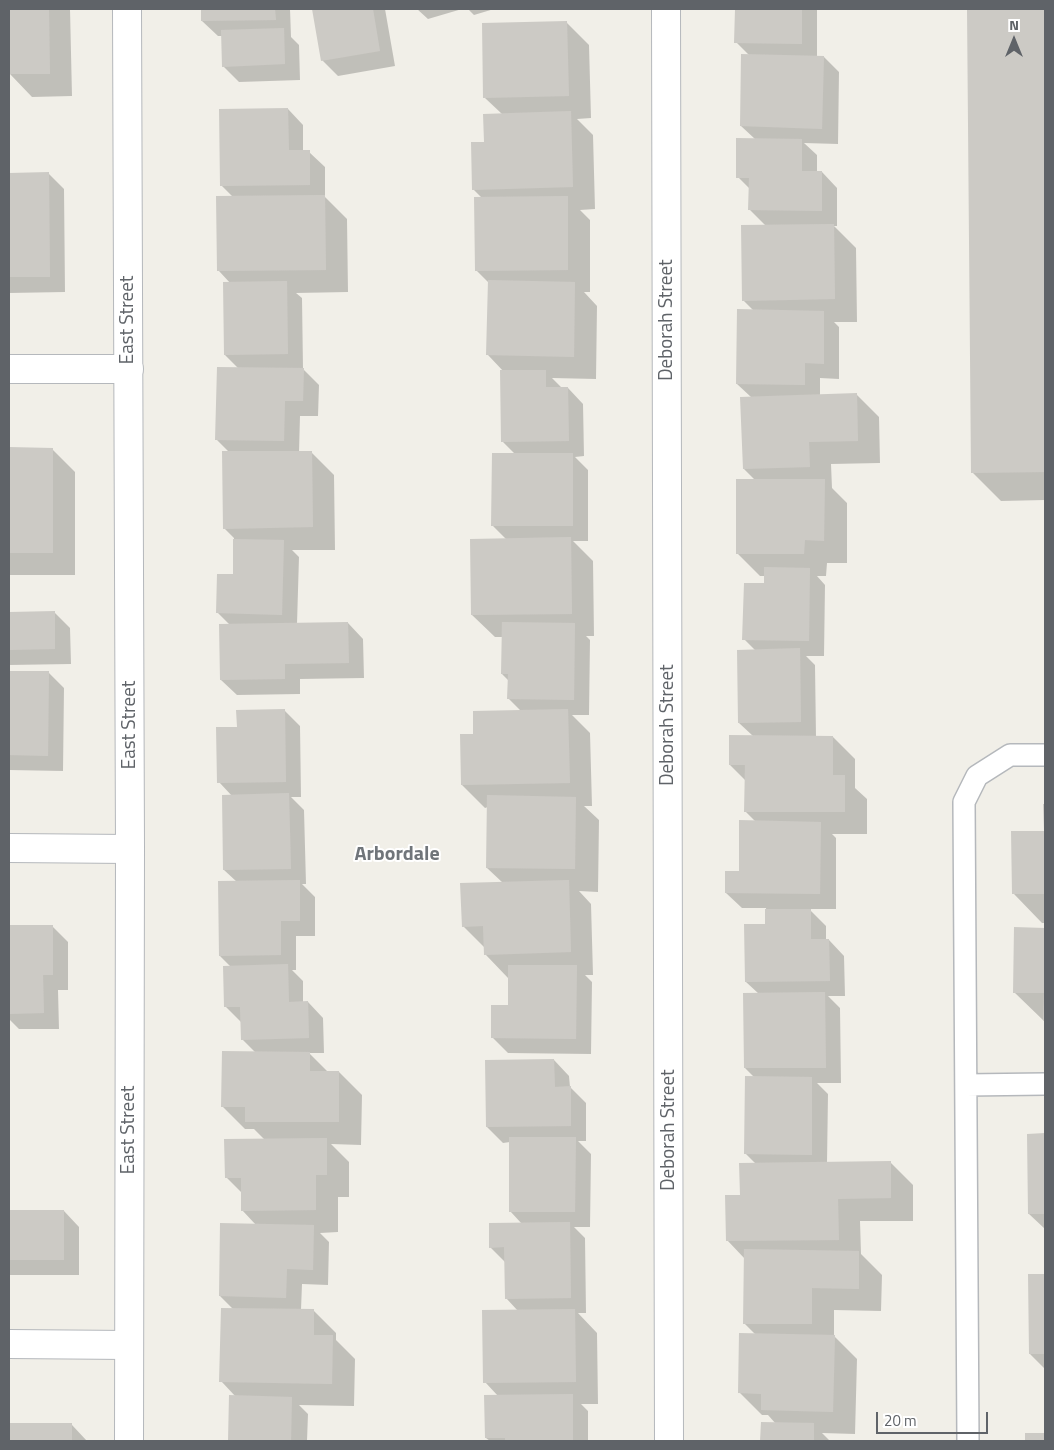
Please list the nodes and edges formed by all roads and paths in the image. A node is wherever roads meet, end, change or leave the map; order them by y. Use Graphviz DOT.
graph roads {
  1 [pos="127,9"];
  2 [pos="666,9"];
  3 [pos="9,369"];
  4 [pos="129,369"];
  5 [pos="1045,756"];
  6 [pos="9,848"];
  7 [pos="130,849"];
  8 [pos="1045,1084"];
  9 [pos="966,1085"];
  10 [pos="9,1344"];
  11 [pos="128,1345"];
  12 [pos="129,1441"];
  13 [pos="669,1441"];
  14 [pos="968,1441"];
  1 -- 4 [label="street, East Street"];
  2 -- 13 [label="street, Deborah Street"];
  3 -- 4 [label="street"];
  4 -- 7 [label="street, East Street"];
  5 -- 9 [label="lane"];
  6 -- 7 [label="street"];
  7 -- 11 [label="street, East Street"];
  8 -- 9 [label="lane"];
  9 -- 14 [label="lane"];
  10 -- 11 [label="street"];
  11 -- 12 [label="street, East Street"];
}
